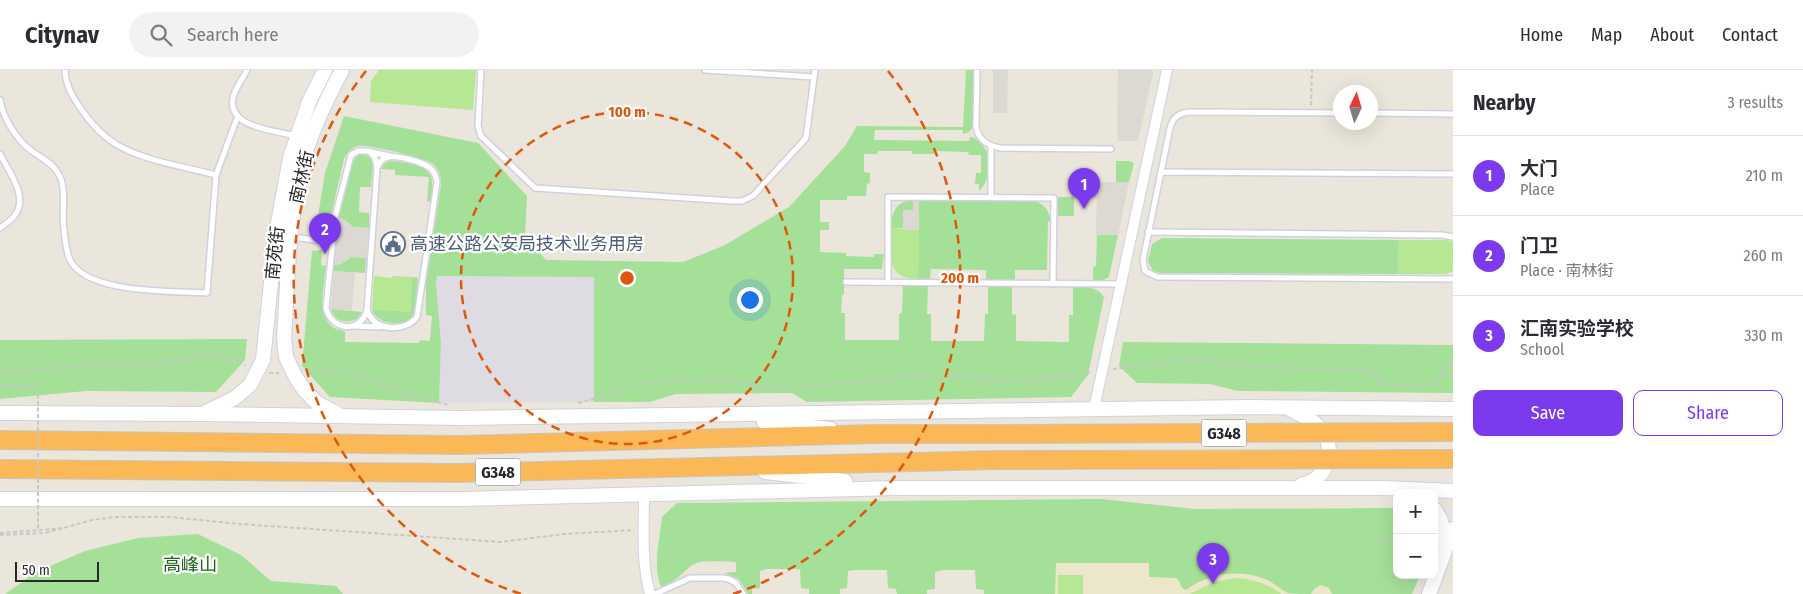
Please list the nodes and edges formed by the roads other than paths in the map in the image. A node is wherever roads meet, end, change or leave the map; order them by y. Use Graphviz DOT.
graph roads {
  1 [pos="65,70"];
  2 [pos="247,70"];
  3 [pos="325,70"];
  4 [pos="342,70"];
  5 [pos="481,70"];
  6 [pos="705,70"];
  7 [pos="815,70"];
  8 [pos="977,70"];
  9 [pos="1167,70"];
  10 [pos="814,77"];
  11 [pos="0,100"];
  12 [pos="1333,112"];
  13 [pos="1378,113"];
  14 [pos="1453,114"];
  15 [pos="237,118"];
  16 [pos="296,136"];
  17 [pos="991,146"];
  18 [pos="1111,149"];
  19 [pos="366,150"];
  20 [pos="0,154"];
  21 [pos="393,157"];
  22 [pos="377,168"];
  23 [pos="1453,174"];
  24 [pos="216,175"];
  25 [pos="991,198"];
  26 [pos="1154,204"];
  27 [pos="0,228"];
  28 [pos="1148,232"];
  29 [pos="1453,236"];
  30 [pos="292,237"];
  31 [pos="333,242"];
  32 [pos="1453,279"];
  33 [pos="846,282"];
  34 [pos="888,282"];
  35 [pos="1053,284"];
  36 [pos="1121,284"];
  37 [pos="367,306"];
  38 [pos="346,326"];
  39 [pos="385,327"];
  40 [pos="1286,407"];
  41 [pos="1094,409"];
  42 [pos="1452,409"];
  43 [pos="0,413"];
  44 [pos="202,414"];
  45 [pos="706,415"];
  46 [pos="341,416"];
  47 [pos="1453,432"];
  48 [pos="875,434"];
  49 [pos="0,440"];
  50 [pos="1453,459"];
  51 [pos="714,466"];
  52 [pos="0,470"];
  53 [pos="896,488"];
  54 [pos="1286,488"];
  55 [pos="1384,488"];
  56 [pos="1393,490"];
  57 [pos="1453,491"];
  58 [pos="644,493"];
  59 [pos="0,499"];
  60 [pos="1438,513"];
  61 [pos="1453,529"];
  62 [pos="1445,553"];
  63 [pos="650,594"];
  64 [pos="655,594"];
  65 [pos="743,594"];
  66 [pos="1429,594"];
  1 -- 24 [label="lane"];
  2 -- 15 [label="lane"];
  3 -- 16 [label="street, 南苑街"];
  4 -- 30 [label="street, 南林街"];
  5 -- 10 [label="lane"];
  6 -- 10 [label="lane"];
  7 -- 10 [label="lane"];
  8 -- 17 [label="lane"];
  9 -- 36 [label="street"];
  11 -- 24 [label="lane"];
  12 -- 26 [label="lane"];
  13 -- 14 [label="lane"];
  15 -- 16 [label="lane"];
  15 -- 24 [label="lane"];
  16 -- 44 [label="street, 南苑街"];
  17 -- 18 [label="lane"];
  17 -- 25 [label="lane"];
  19 -- 21 [label="lane"];
  19 -- 22 [label="lane"];
  19 -- 31 [label="lane"];
  20 -- 27 [label="lane"];
  21 -- 22 [label="lane"];
  21 -- 39 [label="lane"];
  22 -- 37 [label="lane"];
  23 -- 26 [label="lane"];
  25 -- 34 [label="lane"];
  25 -- 35 [label="lane"];
  26 -- 28 [label="lane"];
  28 -- 29 [label="lane"];
  28 -- 32 [label="lane"];
  30 -- 31 [label="lane"];
  30 -- 46 [label="street, 南林街"];
  31 -- 38 [label="lane"];
  33 -- 34 [label="lane"];
  34 -- 35 [label="lane"];
  35 -- 36 [label="lane"];
  36 -- 41 [label="street"];
  37 -- 38 [label="lane"];
  37 -- 39 [label="lane"];
  38 -- 39 [label="lane"];
  40 -- 41 [label="street"];
  40 -- 42 [label="street"];
  40 -- 54 [label="street"];
  41 -- 45 [label="street"];
  43 -- 44 [label="street"];
  44 -- 46 [label="street"];
  45 -- 46 [label="street"];
  45 -- 48 [label="street"];
  47 -- 48 [label="highway, G348, bridge"];
  48 -- 49 [label="highway, G348"];
  50 -- 51 [label="highway, G348, bridge"];
  51 -- 52 [label="highway, G348"];
  51 -- 53 [label="street"];
  53 -- 54 [label="street"];
  53 -- 58 [label="street"];
  54 -- 55 [label="street"];
  55 -- 56 [label="street"];
  55 -- 57 [label="street"];
  58 -- 59 [label="street"];
  58 -- 63 [label="street"];
  60 -- 62 [label="street"];
  61 -- 62 [label="street"];
  62 -- 66 [label="street"];
  64 -- 65 [label="lane"];
}
